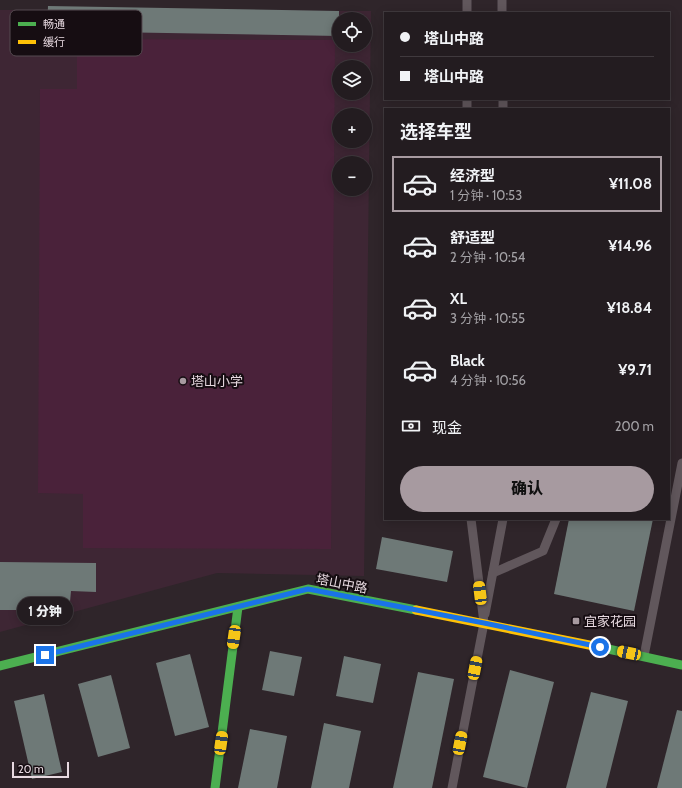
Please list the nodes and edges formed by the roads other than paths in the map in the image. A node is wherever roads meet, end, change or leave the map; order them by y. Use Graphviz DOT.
graph roads {
  1 [pos="467,0"];
  2 [pos="502,0"];
  3 [pos="467,12"];
  4 [pos="502,12"];
  5 [pos="682,463"];
  6 [pos="471,520"];
  7 [pos="503,520"];
  8 [pos="556,520"];
  9 [pos="493,573"];
  10 [pos="238,606"];
  11 [pos="484,623"];
  12 [pos="644,656"];
  13 [pos="682,664"];
  14 [pos="0,666"];
  15 [pos="215,788"];
  16 [pos="452,788"];
  1 -- 3 [label="lane"];
  2 -- 4 [label="lane"];
  5 -- 12 [label="lane"];
  6 -- 11 [label="lane"];
  7 -- 9 [label="lane"];
  8 -- 9 [label="lane"];
  9 -- 11 [label="lane"];
  10 -- 11 [label="street, 塔山中路"];
  10 -- 14 [label="street, 塔山中路"];
  10 -- 15 [label="street"];
  11 -- 12 [label="street, 塔山中路"];
  11 -- 16 [label="lane"];
  12 -- 13 [label="street, 塔山中路"];
}
